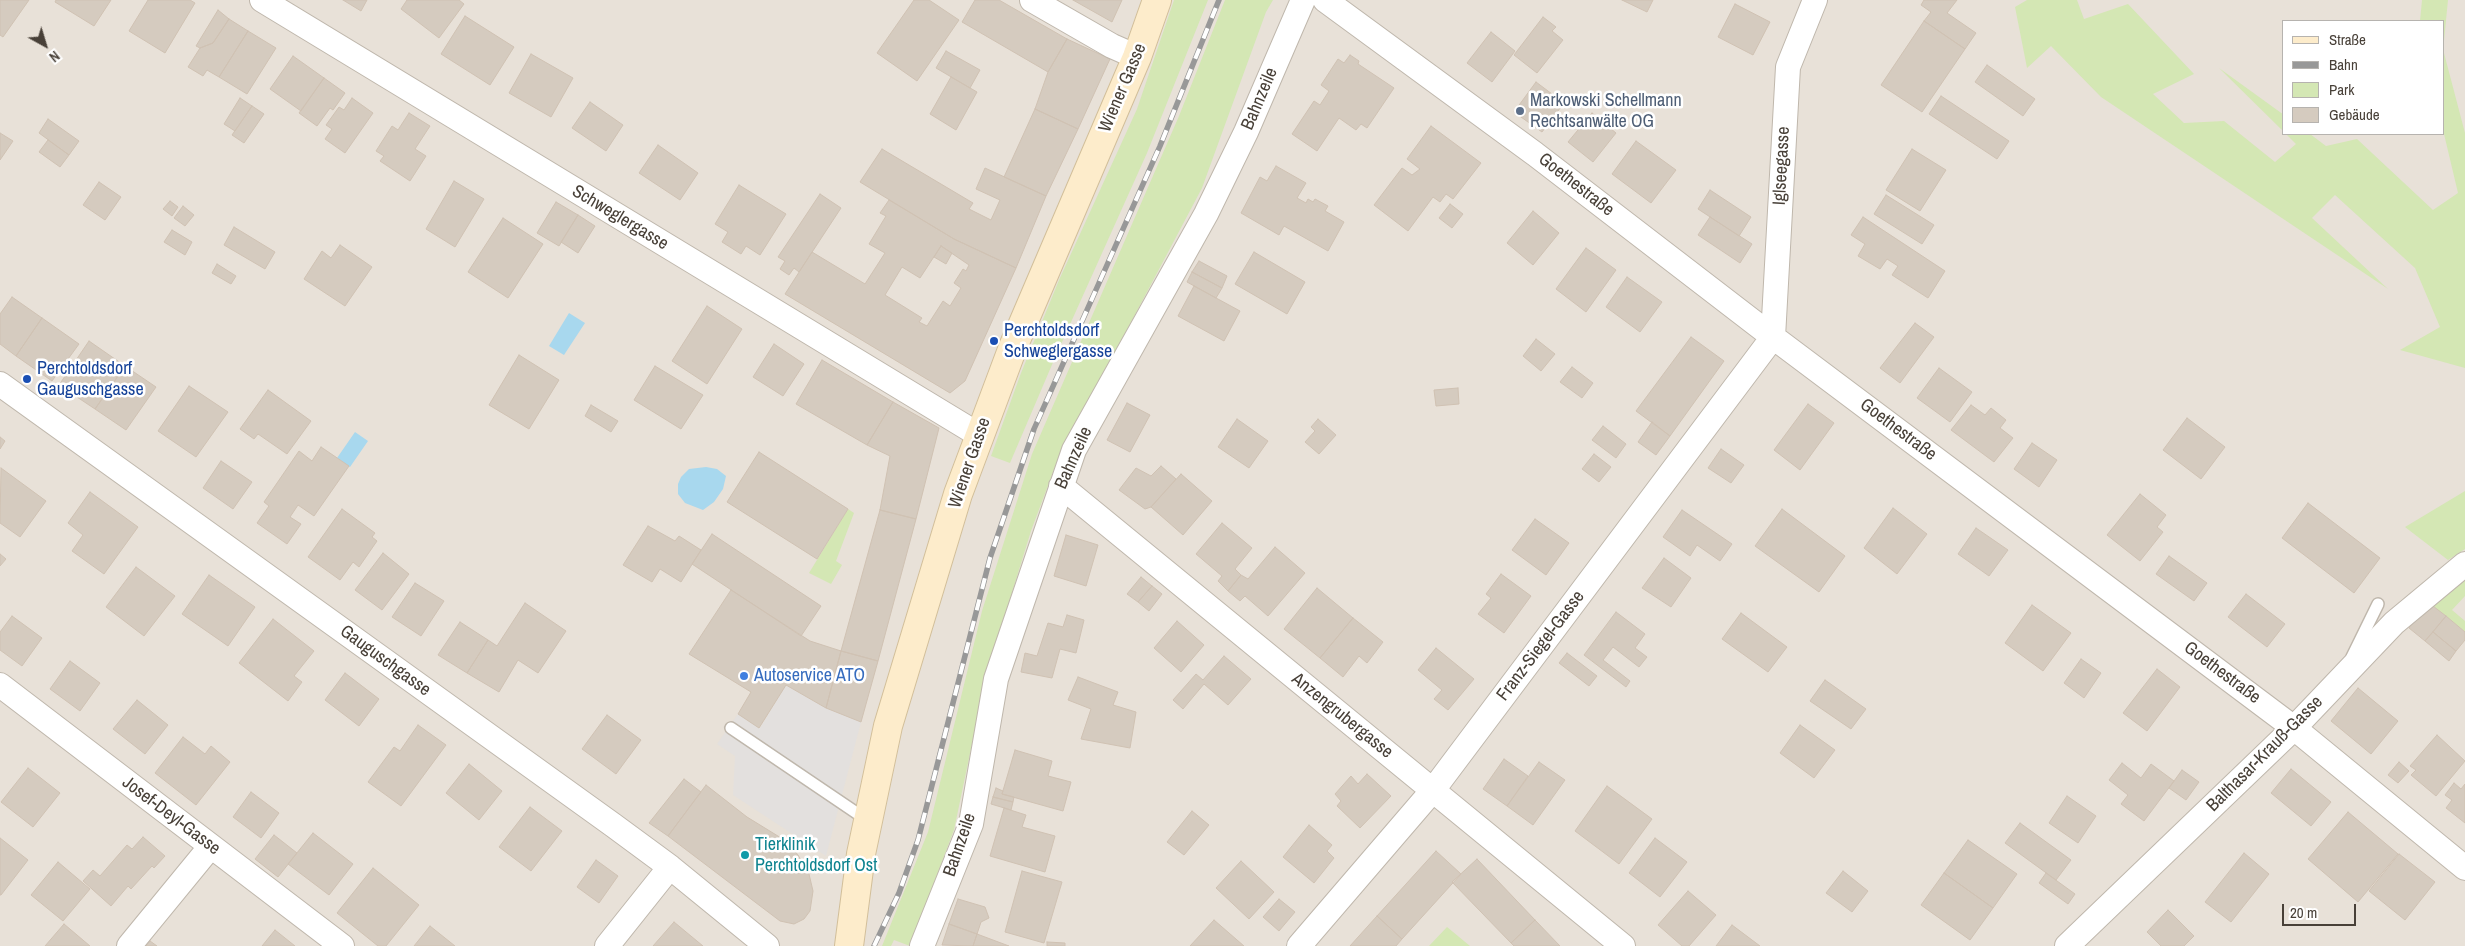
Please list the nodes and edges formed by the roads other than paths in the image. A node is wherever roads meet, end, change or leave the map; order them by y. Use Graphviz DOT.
graph roads {
  1 [pos="262,0"];
  2 [pos="1032,0"];
  3 [pos="1157,0"];
  4 [pos="1303,0"];
  5 [pos="1325,0"];
  6 [pos="1815,0"];
  7 [pos="1137,57"];
  8 [pos="1773,337"];
  9 [pos="0,384"];
  10 [pos="979,435"];
  11 [pos="1061,486"];
  12 [pos="2465,564"];
  13 [pos="2378,604"];
  14 [pos="2343,676"];
  15 [pos="0,685"];
  16 [pos="732,728"];
  17 [pos="2294,728"];
  18 [pos="1433,790"];
  19 [pos="867,820"];
  20 [pos="211,846"];
  21 [pos="670,867"];
  22 [pos="2465,868"];
  23 [pos="129,946"];
  24 [pos="342,946"];
  25 [pos="607,946"];
  26 [pos="769,946"];
  27 [pos="849,946"];
  28 [pos="922,946"];
  29 [pos="1299,946"];
  30 [pos="1623,946"];
  31 [pos="2067,946"];
  1 -- 10 [label="street, Schweglergasse"];
  2 -- 7 [label="street"];
  3 -- 7 [label="main road, Wiener Gasse"];
  4 -- 11 [label="street, Bahnzeile"];
  5 -- 8 [label="street, Goethestraße"];
  6 -- 8 [label="street, Iglseegasse"];
  7 -- 10 [label="main road, Wiener Gasse"];
  8 -- 17 [label="street, Goethestraße"];
  8 -- 18 [label="street, Franz-Siegel-Gasse"];
  9 -- 21 [label="street, Gauguschgasse"];
  10 -- 19 [label="main road, Wiener Gasse"];
  11 -- 18 [label="street, Anzengrubergasse"];
  11 -- 28 [label="street, Bahnzeile"];
  12 -- 14 [label="street, Balthasar-Krauß-Gasse"];
  13 -- 14 [label="lane"];
  14 -- 17 [label="street, Balthasar-Krauß-Gasse"];
  15 -- 20 [label="street, Josef-Deyl-Gasse"];
  16 -- 19 [label="lane"];
  17 -- 22 [label="street, Goethestraße"];
  17 -- 31 [label="street, Balthasar-Krauß-Gasse"];
  18 -- 29 [label="street, Franz-Siegel-Gasse"];
  18 -- 30 [label="street, Anzengrubergasse"];
  19 -- 27 [label="main road, Wiener Gasse"];
  20 -- 23 [label="street"];
  20 -- 24 [label="street, Josef-Deyl-Gasse"];
  21 -- 25 [label="street"];
  21 -- 26 [label="street, Gauguschgasse"];
}
